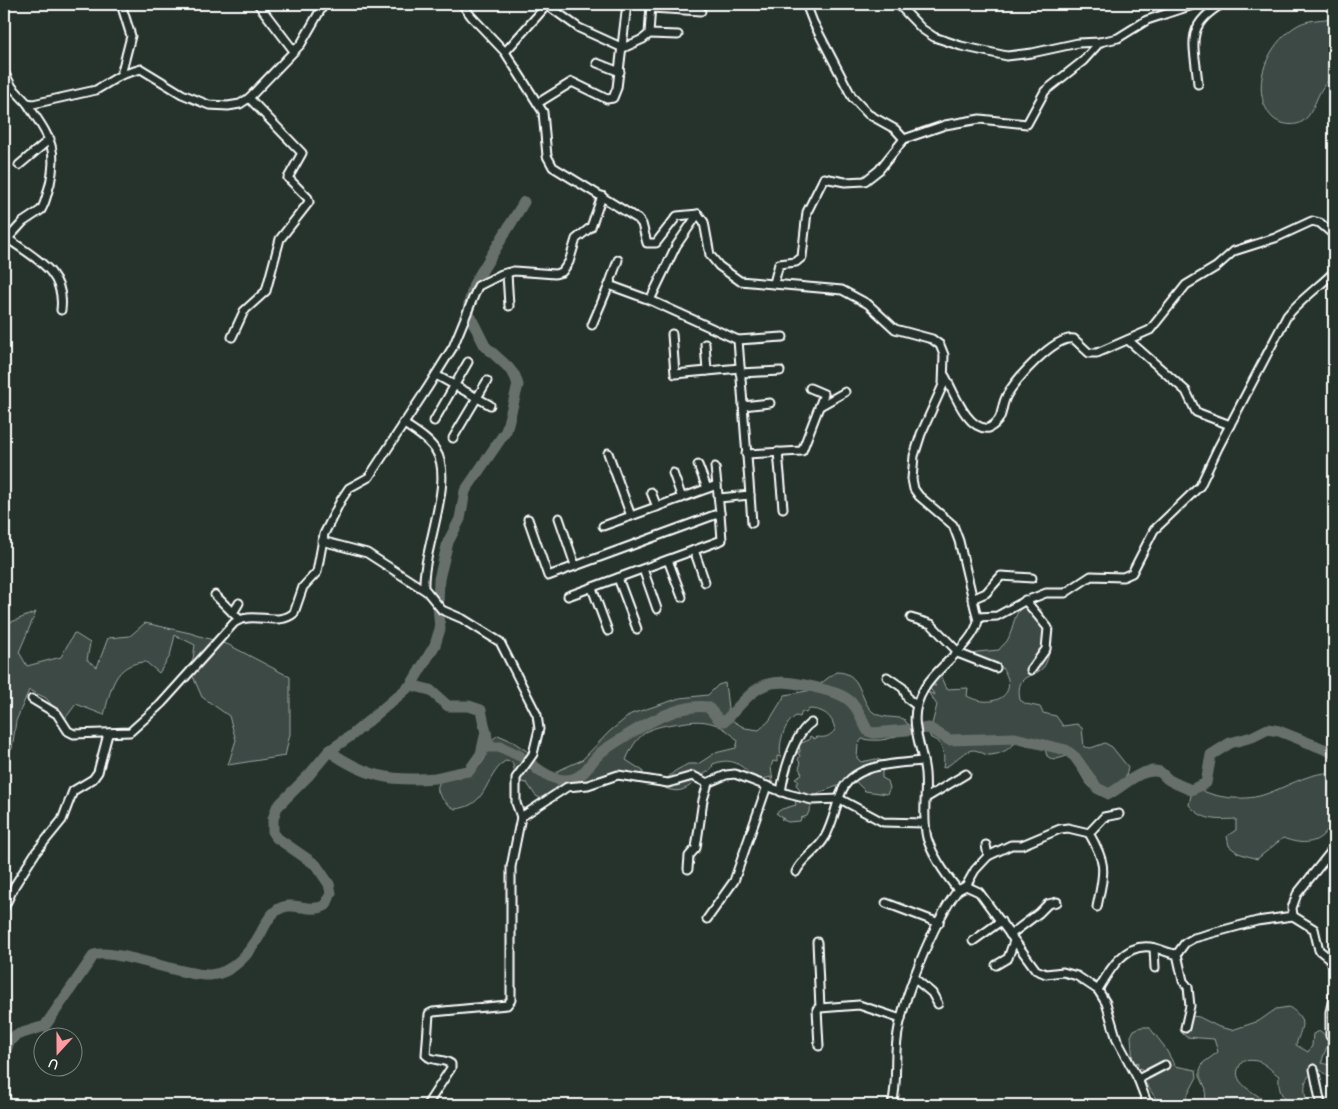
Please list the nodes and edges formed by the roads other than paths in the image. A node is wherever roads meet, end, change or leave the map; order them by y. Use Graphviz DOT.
graph roads {
  1 [pos="121,4"];
  2 [pos="258,4"];
  3 [pos="324,4"];
  4 [pos="462,4"];
  5 [pos="548,4"];
  6 [pos="627,4"];
  7 [pos="806,4"];
  8 [pos="898,4"];
  9 [pos="1196,4"];
  10 [pos="1222,4"];
  11 [pos="651,6"];
  12 [pos="701,11"];
  13 [pos="649,34"];
  14 [pos="678,35"];
  15 [pos="1100,42"];
  16 [pos="623,48"];
  17 [pos="294,51"];
  18 [pos="505,52"];
  19 [pos="597,63"];
  20 [pos="4,72"];
  21 [pos="620,72"];
  22 [pos="121,75"];
  23 [pos="1198,84"];
  24 [pos="4,86"];
  25 [pos="12,87"];
  26 [pos="249,98"];
  27 [pos="28,103"];
  28 [pos="538,103"];
  29 [pos="904,138"];
  30 [pos="50,139"];
  31 [pos="19,165"];
  32 [pos="602,196"];
  33 [pos="698,214"];
  34 [pos="1334,235"];
  35 [pos="6,241"];
  36 [pos="618,260"];
  37 [pos="507,272"];
  38 [pos="1334,272"];
  39 [pos="774,283"];
  40 [pos="609,285"];
  41 [pos="650,300"];
  42 [pos="509,306"];
  43 [pos="60,310"];
  44 [pos="592,325"];
  45 [pos="672,334"];
  46 [pos="232,337"];
  47 [pos="783,337"];
  48 [pos="738,340"];
  49 [pos="1128,340"];
  50 [pos="705,344"];
  51 [pos="468,362"];
  52 [pos="707,371"];
  53 [pos="740,371"];
  54 [pos="780,371"];
  55 [pos="436,375"];
  56 [pos="945,376"];
  57 [pos="487,381"];
  58 [pos="454,386"];
  59 [pos="810,388"];
  60 [pos="845,392"];
  61 [pos="478,398"];
  62 [pos="770,403"];
  63 [pos="490,405"];
  64 [pos="743,406"];
  65 [pos="820,406"];
  66 [pos="434,421"];
  67 [pos="404,423"];
  68 [pos="1230,425"];
  69 [pos="454,438"];
  70 [pos="778,452"];
  71 [pos="608,453"];
  72 [pos="746,454"];
  73 [pos="698,465"];
  74 [pos="716,467"];
  75 [pos="673,473"];
  76 [pos="717,484"];
  77 [pos="707,488"];
  78 [pos="651,492"];
  79 [pos="750,496"];
  80 [pos="682,498"];
  81 [pos="719,498"];
  82 [pos="657,507"];
  83 [pos="783,508"];
  84 [pos="720,513"];
  85 [pos="631,516"];
  86 [pos="528,518"];
  87 [pos="559,518"];
  88 [pos="752,523"];
  89 [pos="603,526"];
  90 [pos="322,541"];
  91 [pos="694,550"];
  92 [pos="668,560"];
  93 [pos="576,565"];
  94 [pos="643,569"];
  95 [pos="618,578"];
  96 [pos="1032,578"];
  97 [pos="705,582"];
  98 [pos="592,588"];
  99 [pos="426,591"];
  100 [pos="215,596"];
  101 [pos="568,596"];
  102 [pos="682,597"];
  103 [pos="972,599"];
  104 [pos="1025,600"];
  105 [pos="239,603"];
  106 [pos="657,609"];
  107 [pos="233,613"];
  108 [pos="978,617"];
  109 [pos="911,618"];
  110 [pos="239,619"];
  111 [pos="637,629"];
  112 [pos="608,631"];
  113 [pos="956,652"];
  114 [pos="996,668"];
  115 [pos="1031,670"];
  116 [pos="887,677"];
  117 [pos="32,700"];
  118 [pos="916,705"];
  119 [pos="811,723"];
  120 [pos="108,734"];
  121 [pos="922,761"];
  122 [pos="966,774"];
  123 [pos="708,783"];
  124 [pos="767,786"];
  125 [pos="781,792"];
  126 [pos="926,798"];
  127 [pos="840,799"];
  128 [pos="1118,814"];
  129 [pos="521,817"];
  130 [pos="924,823"];
  131 [pos="1089,833"];
  132 [pos="986,845"];
  133 [pos="1334,848"];
  134 [pos="988,856"];
  135 [pos="688,869"];
  136 [pos="796,872"];
  137 [pos="966,886"];
  138 [pos="958,890"];
  139 [pos="1057,902"];
  140 [pos="886,904"];
  141 [pos="1097,907"];
  142 [pos="4,908"];
  143 [pos="1293,916"];
  144 [pos="706,919"];
  145 [pos="1001,921"];
  146 [pos="939,923"];
  147 [pos="1012,938"];
  148 [pos="973,941"];
  149 [pos="817,942"];
  150 [pos="1154,948"];
  151 [pos="1178,954"];
  152 [pos="996,965"];
  153 [pos="1334,967"];
  154 [pos="1155,968"];
  155 [pos="914,978"];
  156 [pos="1334,984"];
  157 [pos="1098,990"];
  158 [pos="1334,993"];
  159 [pos="938,1004"];
  160 [pos="820,1008"];
  161 [pos="901,1019"];
  162 [pos="1185,1028"];
  163 [pos="1330,1036"];
  164 [pos="819,1046"];
  165 [pos="1165,1065"];
  166 [pos="1314,1069"];
  167 [pos="1138,1079"];
  168 [pos="427,1105"];
  169 [pos="892,1105"];
  170 [pos="1148,1105"];
  171 [pos="1321,1105"];
  1 -- 22 [label="street"];
  2 -- 17 [label="street"];
  3 -- 17 [label="street"];
  4 -- 18 [label="street"];
  5 -- 16 [label="street"];
  5 -- 18 [label="street"];
  6 -- 16 [label="street"];
  7 -- 29 [label="street"];
  8 -- 15 [label="street"];
  9 -- 15 [label="street"];
  10 -- 23 [label="street"];
  11 -- 12 [label="street"];
  11 -- 13 [label="street"];
  13 -- 14 [label="street"];
  13 -- 16 [label="street"];
  15 -- 29 [label="street"];
  16 -- 21 [label="street"];
  17 -- 26 [label="street"];
  18 -- 28 [label="street"];
  19 -- 21 [label="street"];
  20 -- 25 [label="street"];
  21 -- 28 [label="street"];
  22 -- 26 [label="street"];
  22 -- 27 [label="street"];
  24 -- 25 [label="street"];
  25 -- 27 [label="street"];
  26 -- 46 [label="street"];
  27 -- 30 [label="street"];
  28 -- 32 [label="street"];
  29 -- 39 [label="street"];
  30 -- 31 [label="street"];
  30 -- 35 [label="street"];
  32 -- 33 [label="street"];
  32 -- 37 [label="street"];
  33 -- 39 [label="street"];
  33 -- 41 [label="street"];
  34 -- 49 [label="street"];
  35 -- 43 [label="street"];
  36 -- 40 [label="street"];
  37 -- 42 [label="street"];
  37 -- 55 [label="street"];
  38 -- 68 [label="street"];
  39 -- 56 [label="street"];
  40 -- 41 [label="street"];
  40 -- 44 [label="street"];
  41 -- 48 [label="street"];
  45 -- 52 [label="street"];
  47 -- 48 [label="street"];
  48 -- 53 [label="street"];
  49 -- 56 [label="street"];
  49 -- 68 [label="street"];
  50 -- 52 [label="street"];
  51 -- 58 [label="street"];
  52 -- 53 [label="street"];
  53 -- 54 [label="street"];
  53 -- 64 [label="street"];
  55 -- 58 [label="street"];
  55 -- 67 [label="street"];
  56 -- 103 [label="street"];
  57 -- 61 [label="street"];
  58 -- 61 [label="street"];
  58 -- 66 [label="street"];
  59 -- 65 [label="street"];
  60 -- 65 [label="street"];
  61 -- 63 [label="street"];
  61 -- 69 [label="street"];
  62 -- 64 [label="street"];
  64 -- 72 [label="street"];
  65 -- 70 [label="street"];
  67 -- 90 [label="street"];
  67 -- 99 [label="street"];
  68 -- 104 [label="street"];
  70 -- 72 [label="street"];
  70 -- 83 [label="street"];
  71 -- 85 [label="street"];
  72 -- 79 [label="street"];
  73 -- 77 [label="street"];
  74 -- 76 [label="street"];
  75 -- 80 [label="street"];
  76 -- 77 [label="street"];
  76 -- 81 [label="street"];
  77 -- 80 [label="street"];
  78 -- 82 [label="street"];
  79 -- 81 [label="street"];
  79 -- 88 [label="street"];
  80 -- 82 [label="street"];
  81 -- 84 [label="street"];
  82 -- 85 [label="street"];
  84 -- 91 [label="street"];
  84 -- 93 [label="street"];
  85 -- 89 [label="street"];
  86 -- 93 [label="street"];
  87 -- 93 [label="street"];
  90 -- 99 [label="street"];
  90 -- 110 [label="street"];
  91 -- 92 [label="street"];
  91 -- 97 [label="street"];
  92 -- 94 [label="street"];
  92 -- 102 [label="street"];
  94 -- 95 [label="street"];
  94 -- 106 [label="street"];
  95 -- 98 [label="street"];
  95 -- 111 [label="street"];
  96 -- 103 [label="street"];
  98 -- 101 [label="street"];
  98 -- 112 [label="street"];
  99 -- 129 [label="street"];
  100 -- 107 [label="street"];
  103 -- 108 [label="street"];
  104 -- 108 [label="street"];
  104 -- 115 [label="street"];
  105 -- 107 [label="street"];
  107 -- 110 [label="street"];
  108 -- 113 [label="street"];
  109 -- 113 [label="street"];
  110 -- 120 [label="street"];
  113 -- 114 [label="street"];
  113 -- 118 [label="street"];
  116 -- 118 [label="street"];
  117 -- 120 [label="street"];
  118 -- 121 [label="street"];
  119 -- 125 [label="street"];
  120 -- 142 [label="street"];
  121 -- 126 [label="street"];
  121 -- 127 [label="street"];
  122 -- 126 [label="street"];
  123 -- 124 [label="street"];
  123 -- 129 [label="street"];
  123 -- 135 [label="street"];
  124 -- 125 [label="street"];
  124 -- 144 [label="street"];
  125 -- 127 [label="street"];
  126 -- 130 [label="street"];
  127 -- 130 [label="street"];
  127 -- 136 [label="street"];
  128 -- 131 [label="street"];
  129 -- 168 [label="street"];
  130 -- 138 [label="street"];
  131 -- 134 [label="street"];
  131 -- 141 [label="street"];
  132 -- 134 [label="street"];
  133 -- 143 [label="street"];
  134 -- 137 [label="street"];
  137 -- 138 [label="street"];
  137 -- 145 [label="street"];
  138 -- 146 [label="street"];
  139 -- 147 [label="street"];
  140 -- 146 [label="street"];
  143 -- 151 [label="street"];
  143 -- 153 [label="street"];
  145 -- 147 [label="street"];
  145 -- 148 [label="street"];
  146 -- 155 [label="street"];
  147 -- 152 [label="street"];
  147 -- 157 [label="street"];
  149 -- 160 [label="street"];
  150 -- 151 [label="street"];
  150 -- 154 [label="street"];
  150 -- 157 [label="street"];
  151 -- 162 [label="street"];
  155 -- 159 [label="street"];
  155 -- 161 [label="street"];
  156 -- 158 [label="street"];
  157 -- 167 [label="street"];
  158 -- 163 [label="street"];
  160 -- 161 [label="street"];
  160 -- 164 [label="street"];
  161 -- 169 [label="street"];
  165 -- 167 [label="street"];
  166 -- 171 [label="street"];
  167 -- 170 [label="street"];
}
